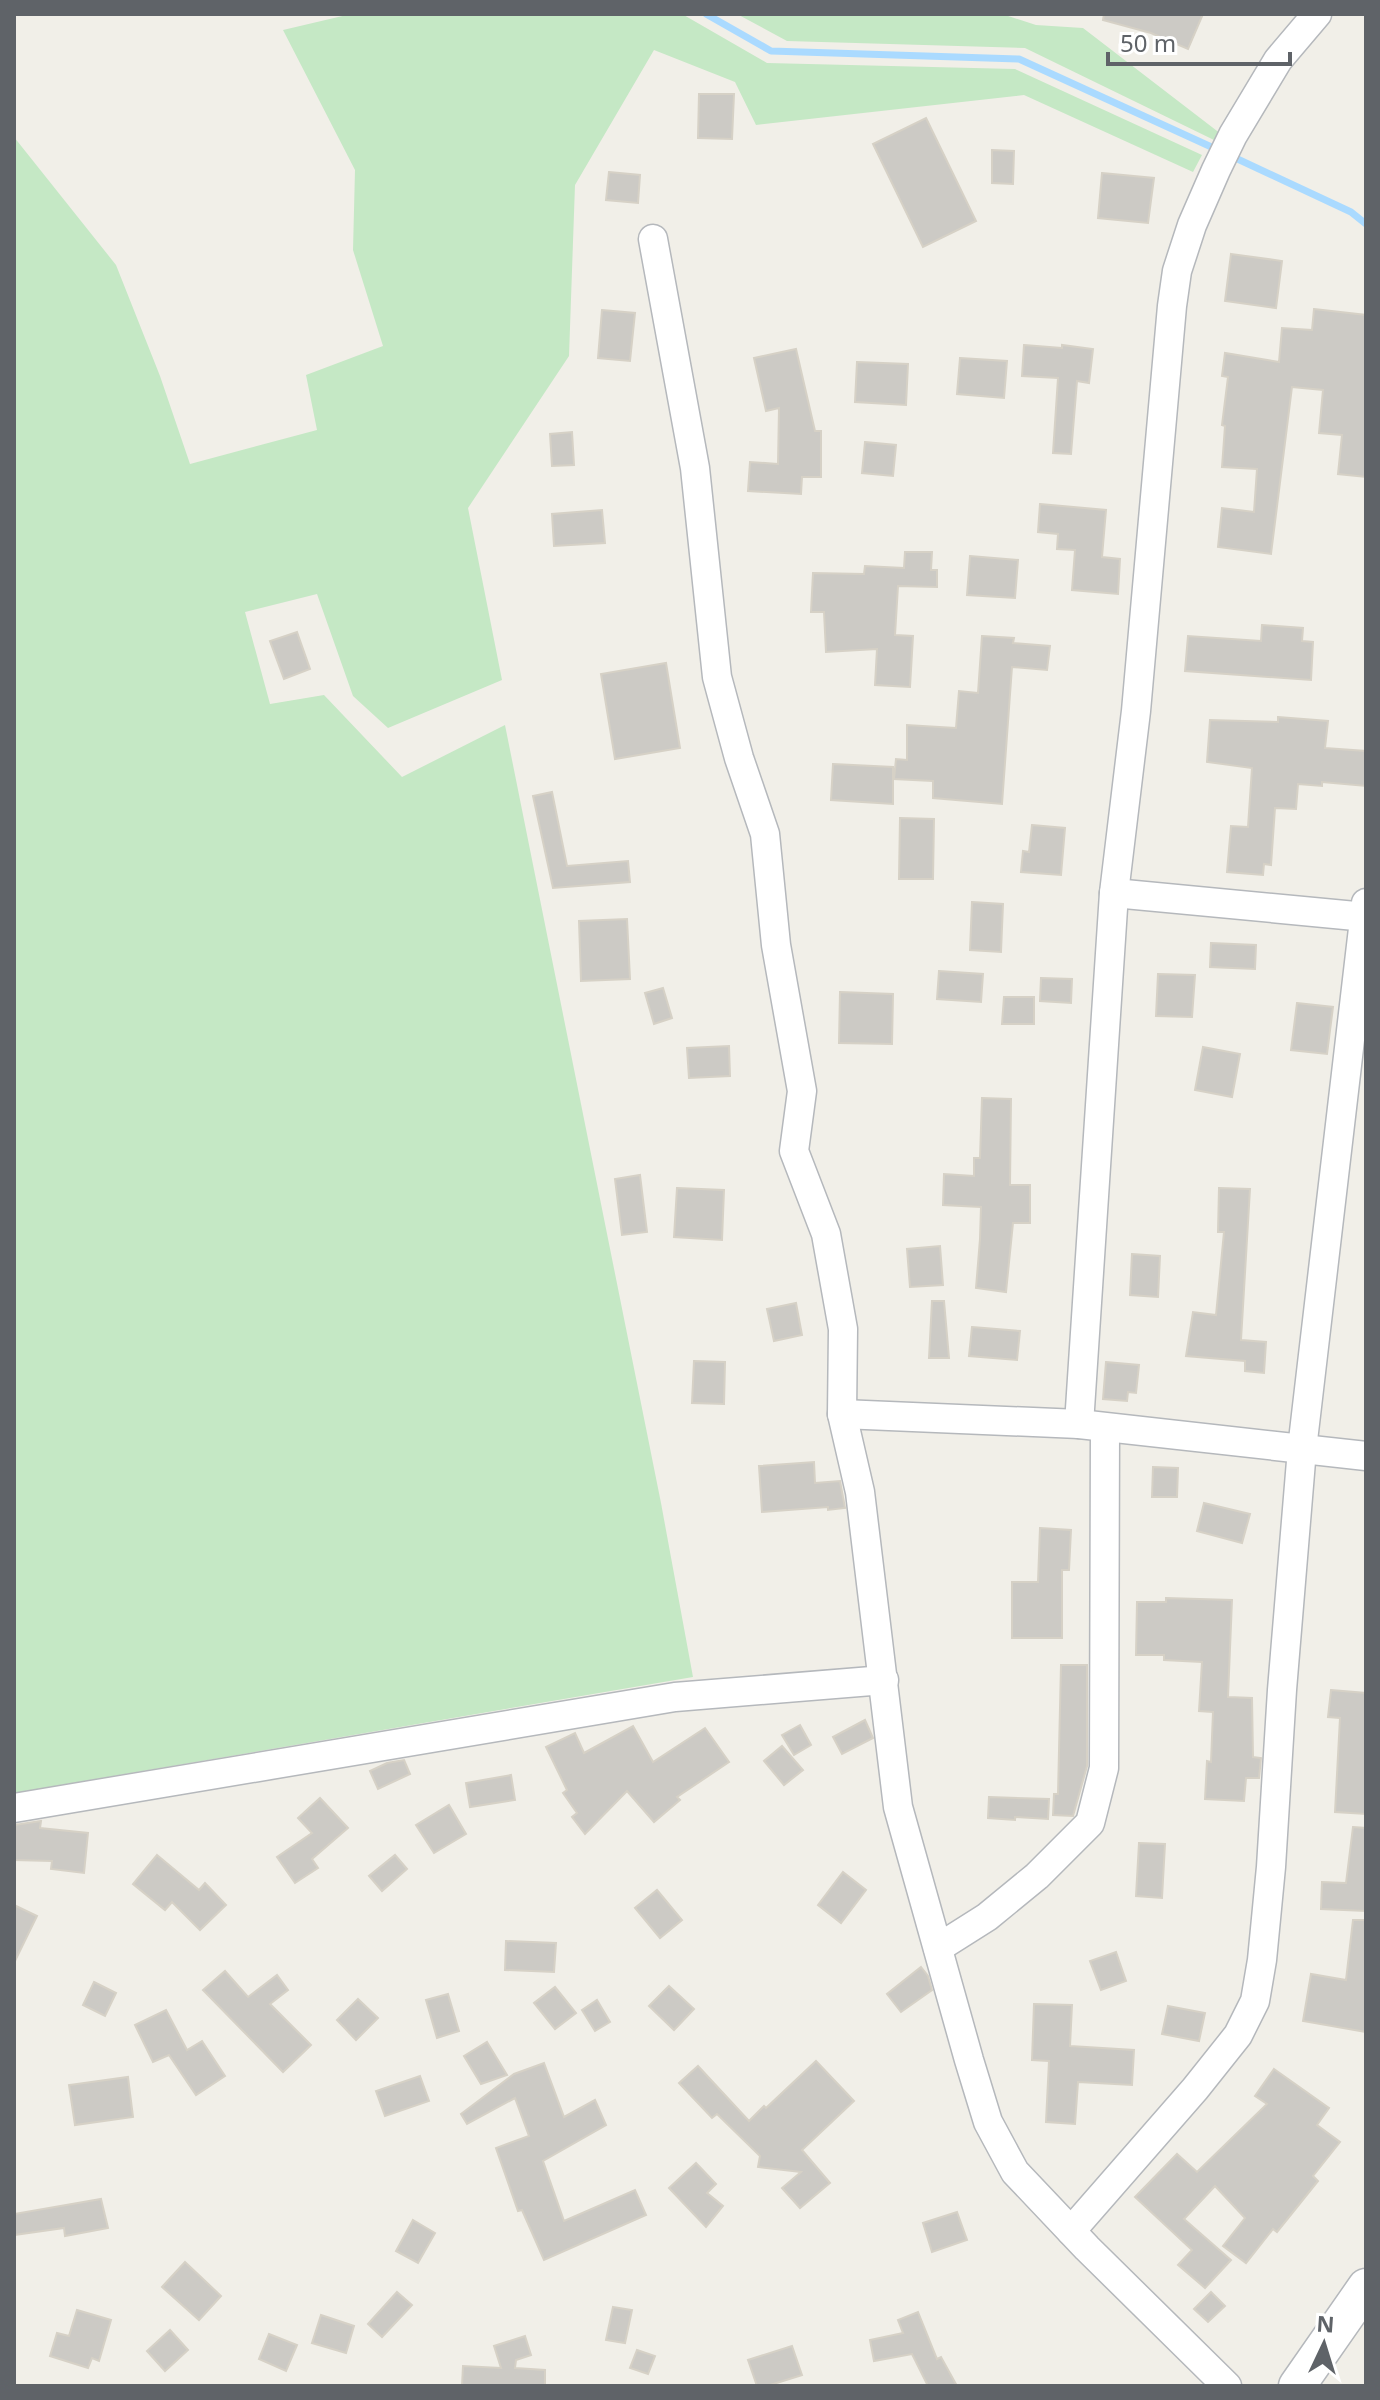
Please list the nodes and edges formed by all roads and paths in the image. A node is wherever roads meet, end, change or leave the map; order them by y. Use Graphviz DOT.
graph roads {
  1 [pos="1317,14"];
  2 [pos="653,239"];
  3 [pos="1114,893"];
  4 [pos="1366,912"];
  5 [pos="842,1414"];
  6 [pos="1092,1426"];
  7 [pos="1302,1449"];
  8 [pos="1366,1456"];
  9 [pos="884,1680"];
  10 [pos="628,1689"];
  11 [pos="675,1697"];
  12 [pos="14,1808"];
  13 [pos="938,1948"];
  14 [pos="1071,2231"];
  15 [pos="1366,2287"];
  16 [pos="1227,2386"];
  17 [pos="1297,2386"];
  1 -- 3 [label="street"];
  2 -- 5 [label="street"];
  3 -- 4 [label="street"];
  3 -- 6 [label="street"];
  4 -- 7 [label="street"];
  5 -- 6 [label="street"];
  5 -- 9 [label="street"];
  6 -- 7 [label="street"];
  6 -- 13 [label="street"];
  7 -- 8 [label="street"];
  7 -- 14 [label="street"];
  9 -- 11 [label="street"];
  9 -- 13 [label="street"];
  10 -- 11 [label="street"];
  11 -- 12 [label="street"];
  13 -- 14 [label="street"];
  14 -- 16 [label="street"];
  15 -- 17 [label="street"];
}
